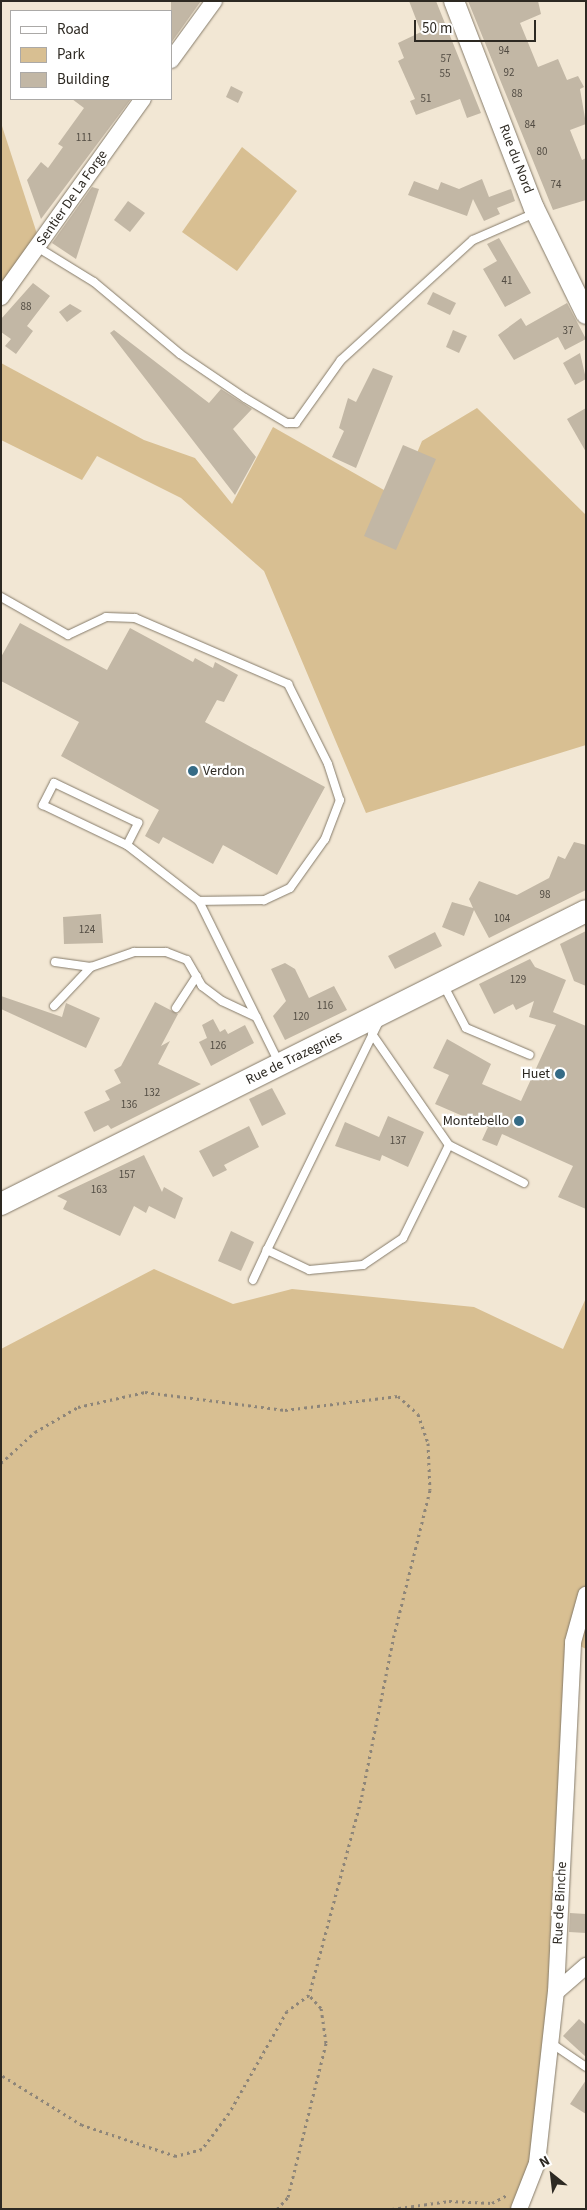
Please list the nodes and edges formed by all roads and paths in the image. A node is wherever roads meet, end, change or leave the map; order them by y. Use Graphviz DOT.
graph roads {
  1 [pos="214,1"];
  2 [pos="454,1"];
  3 [pos="172,59"];
  4 [pos="142,100"];
  5 [pos="536,212"];
  6 [pos="37,247"];
  7 [pos="1,297"];
  8 [pos="586,314"];
  9 [pos="1,597"];
  10 [pos="127,845"];
  11 [pos="199,901"];
  12 [pos="586,911"];
  13 [pos="55,962"];
  14 [pos="91,967"];
  15 [pos="197,976"];
  16 [pos="443,984"];
  17 [pos="54,1006"];
  18 [pos="176,1008"];
  19 [pos="256,1017"];
  20 [pos="377,1024"];
  21 [pos="530,1054"];
  22 [pos="280,1064"];
  23 [pos="449,1146"];
  24 [pos="524,1183"];
  25 [pos="1,1204"];
  26 [pos="268,1250"];
  27 [pos="253,1280"];
  28 [pos="1,1462"];
  29 [pos="586,1594"];
  30 [pos="586,1966"];
  31 [pos="556,1992"];
  32 [pos="309,1995"];
  33 [pos="549,2041"];
  34 [pos="586,2068"];
  35 [pos="1,2075"];
  36 [pos="532,2181"];
  37 [pos="277,2209"];
  38 [pos="392,2209"];
  39 [pos="519,2209"];
  1 -- 3 [label="street"];
  2 -- 5 [label="street, Rue du Nord"];
  4 -- 6 [label="street, Sentier De La Forge"];
  5 -- 6 [label="lane"];
  5 -- 8 [label="street, Rue du Nord"];
  6 -- 7 [label="street, Sentier De La Forge"];
  9 -- 11 [label="lane"];
  10 -- 10 [label="lane"];
  10 -- 11 [label="lane"];
  11 -- 19 [label="lane"];
  12 -- 16 [label="main road, Rue de Trazegnies"];
  13 -- 14 [label="lane"];
  14 -- 15 [label="lane"];
  14 -- 17 [label="lane"];
  15 -- 18 [label="lane"];
  15 -- 19 [label="lane"];
  16 -- 20 [label="main road, Rue de Trazegnies"];
  16 -- 21 [label="lane"];
  19 -- 22 [label="lane"];
  20 -- 22 [label="main road, Rue de Trazegnies"];
  20 -- 23 [label="lane"];
  20 -- 26 [label="lane"];
  22 -- 25 [label="main road, Rue de Trazegnies"];
  23 -- 24 [label="lane"];
  23 -- 26 [label="lane"];
  26 -- 27 [label="lane"];
  28 -- 32 [label="path"];
  29 -- 31 [label="street, Rue de Binche"];
  30 -- 31 [label="street"];
  31 -- 33 [label="street, Rue de Binche"];
  32 -- 35 [label="path"];
  32 -- 37 [label="path"];
  33 -- 34 [label="lane"];
  33 -- 36 [label="street, Rue de Binche"];
  36 -- 38 [label="path"];
  36 -- 39 [label="street, Rue de Binche"];
}
